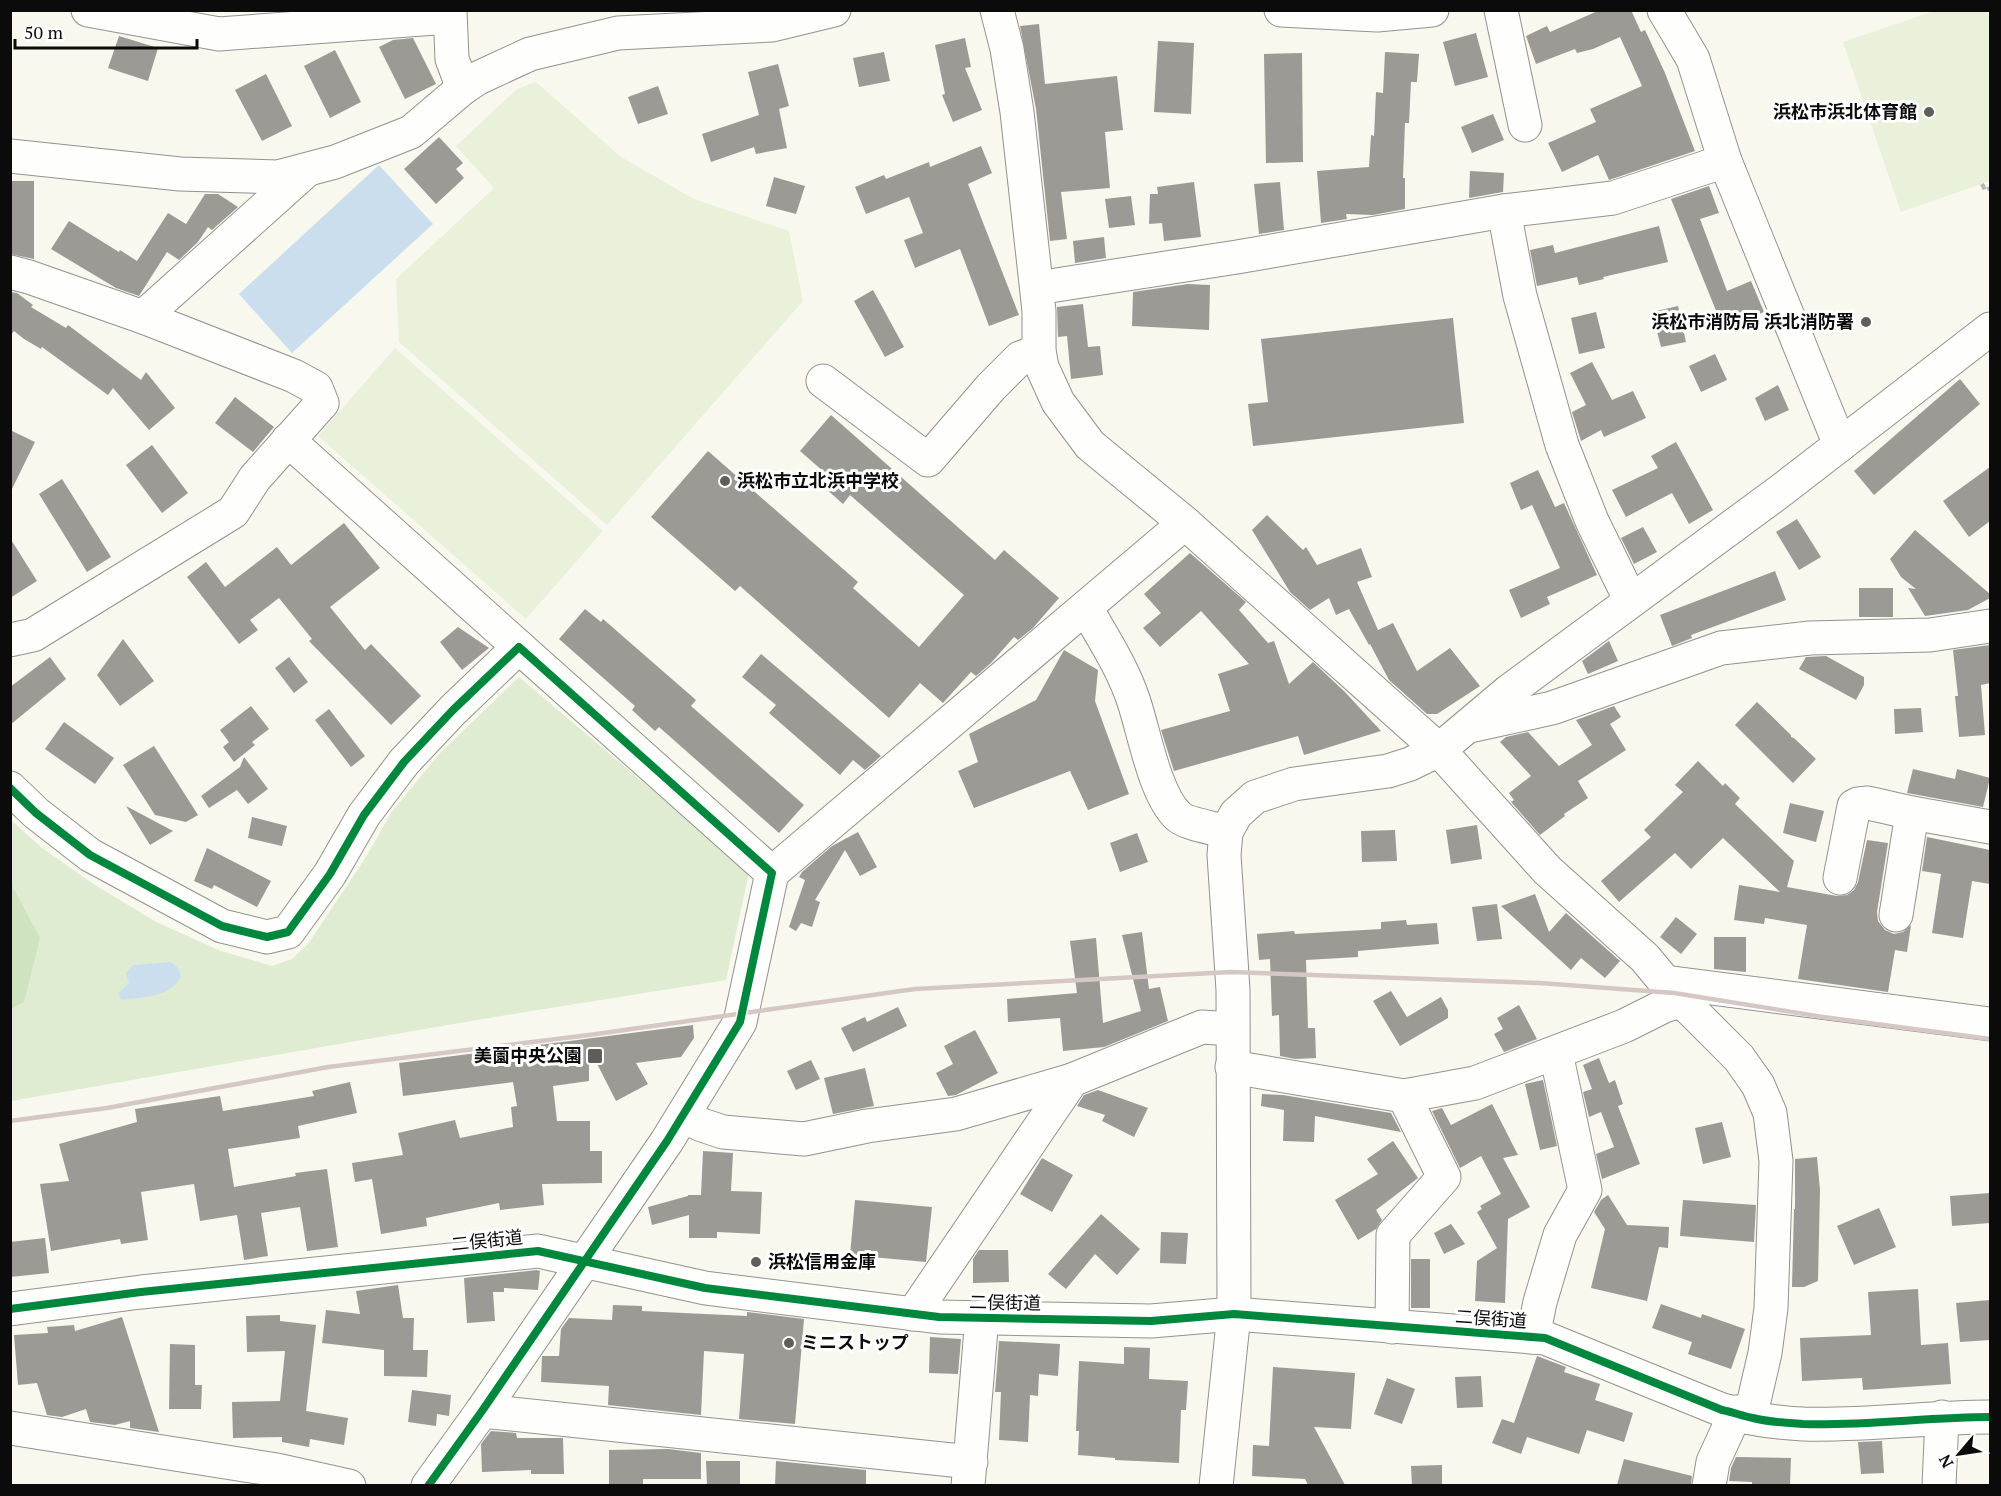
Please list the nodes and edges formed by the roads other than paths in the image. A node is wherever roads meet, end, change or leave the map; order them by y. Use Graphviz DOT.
graph roads {
  1 [pos="88,10"];
  2 [pos="834,10"];
  3 [pos="997,10"];
  4 [pos="1281,10"];
  5 [pos="1432,10"];
  6 [pos="1501,10"];
  7 [pos="1664,10"];
  8 [pos="137,14"];
  9 [pos="450,14"];
  10 [pos="463,88"];
  11 [pos="1525,125"];
  12 [pos="10,156"];
  13 [pos="1725,161"];
  14 [pos="308,169"];
  15 [pos="1504,211"];
  16 [pos="10,272"];
  17 [pos="1037,288"];
  18 [pos="143,317"];
  19 [pos="1990,329"];
  20 [pos="1039,351"];
  21 [pos="823,381"];
  22 [pos="288,441"];
  23 [pos="1840,445"];
  24 [pos="1185,523"];
  25 [pos="1631,601"];
  26 [pos="1086,608"];
  27 [pos="1990,627"];
  28 [pos="10,640"];
  29 [pos="519,647"];
  30 [pos="1466,728"];
  31 [pos="1439,750"];
  32 [pos="10,788"];
  33 [pos="1912,813"];
  34 [pos="1990,827"];
  35 [pos="1226,832"];
  36 [pos="772,873"];
  37 [pos="1840,878"];
  38 [pos="1896,915"];
  39 [pos="1673,992"];
  40 [pos="1990,1024"];
  41 [pos="1233,1029"];
  42 [pos="1556,1053"];
  43 [pos="1232,1067"];
  44 [pos="1072,1080"];
  45 [pos="1404,1096"];
  46 [pos="683,1116"];
  47 [pos="584,1261"];
  48 [pos="10,1309"];
  49 [pos="913,1314"];
  50 [pos="1234,1314"];
  51 [pos="982,1317"];
  52 [pos="1392,1327"];
  53 [pos="1533,1337"];
  54 [pos="482,1411"];
  55 [pos="1743,1415"];
  56 [pos="1942,1417"];
  57 [pos="1990,1417"];
  58 [pos="10,1428"];
  59 [pos="970,1474"];
  60 [pos="349,1485"];
  61 [pos="428,1485"];
  62 [pos="1216,1485"];
  63 [pos="1709,1485"];
  64 [pos="1939,1485"];
  1 -- 8 [label="street"];
  2 -- 10 [label="street"];
  3 -- 17 [label="street"];
  4 -- 5 [label="street"];
  6 -- 11 [label="street"];
  7 -- 13 [label="street"];
  8 -- 9 [label="street"];
  9 -- 10 [label="street"];
  10 -- 14 [label="street"];
  12 -- 14 [label="street"];
  13 -- 15 [label="street"];
  13 -- 23 [label="street"];
  14 -- 18 [label="street"];
  15 -- 17 [label="street"];
  15 -- 25 [label="street"];
  16 -- 18 [label="street"];
  17 -- 20 [label="street"];
  18 -- 22 [label="street"];
  19 -- 23 [label="street"];
  20 -- 21 [label="street"];
  20 -- 24 [label="street"];
  22 -- 28 [label="street"];
  22 -- 29 [label="street"];
  23 -- 25 [label="street"];
  24 -- 26 [label="street"];
  24 -- 31 [label="street"];
  25 -- 30 [label="street"];
  26 -- 35 [label="street"];
  26 -- 36 [label="street"];
  27 -- 30 [label="street"];
  29 -- 32 [label="street"];
  29 -- 36 [label="street"];
  30 -- 31 [label="street"];
  31 -- 35 [label="street"];
  31 -- 39 [label="street"];
  33 -- 34 [label="street"];
  33 -- 37 [label="street"];
  33 -- 38 [label="street"];
  35 -- 41 [label="street"];
  36 -- 46 [label="street"];
  39 -- 40 [label="street"];
  39 -- 42 [label="street"];
  39 -- 55 [label="street"];
  41 -- 43 [label="street"];
  41 -- 44 [label="street"];
  42 -- 45 [label="street"];
  42 -- 53 [label="street"];
  43 -- 45 [label="street"];
  43 -- 50 [label="street"];
  44 -- 46 [label="street"];
  44 -- 49 [label="street"];
  45 -- 52 [label="street"];
  46 -- 47 [label="street"];
  47 -- 48 [label="street, 二俣街道"];
  47 -- 49 [label="street, 二俣街道"];
  47 -- 54 [label="street"];
  49 -- 51 [label="street, 二俣街道"];
  50 -- 51 [label="street, 二俣街道"];
  50 -- 52 [label="street, 二俣街道"];
  50 -- 62 [label="street"];
  51 -- 59 [label="street"];
  52 -- 53 [label="street, 二俣街道"];
  53 -- 55 [label="street, 二俣街道"];
  54 -- 59 [label="street"];
  54 -- 61 [label="street"];
  55 -- 56 [label="street, 二俣街道"];
  55 -- 63 [label="street"];
  56 -- 57 [label="street, 二俣街道"];
  56 -- 64 [label="street"];
  58 -- 60 [label="street"];
}
